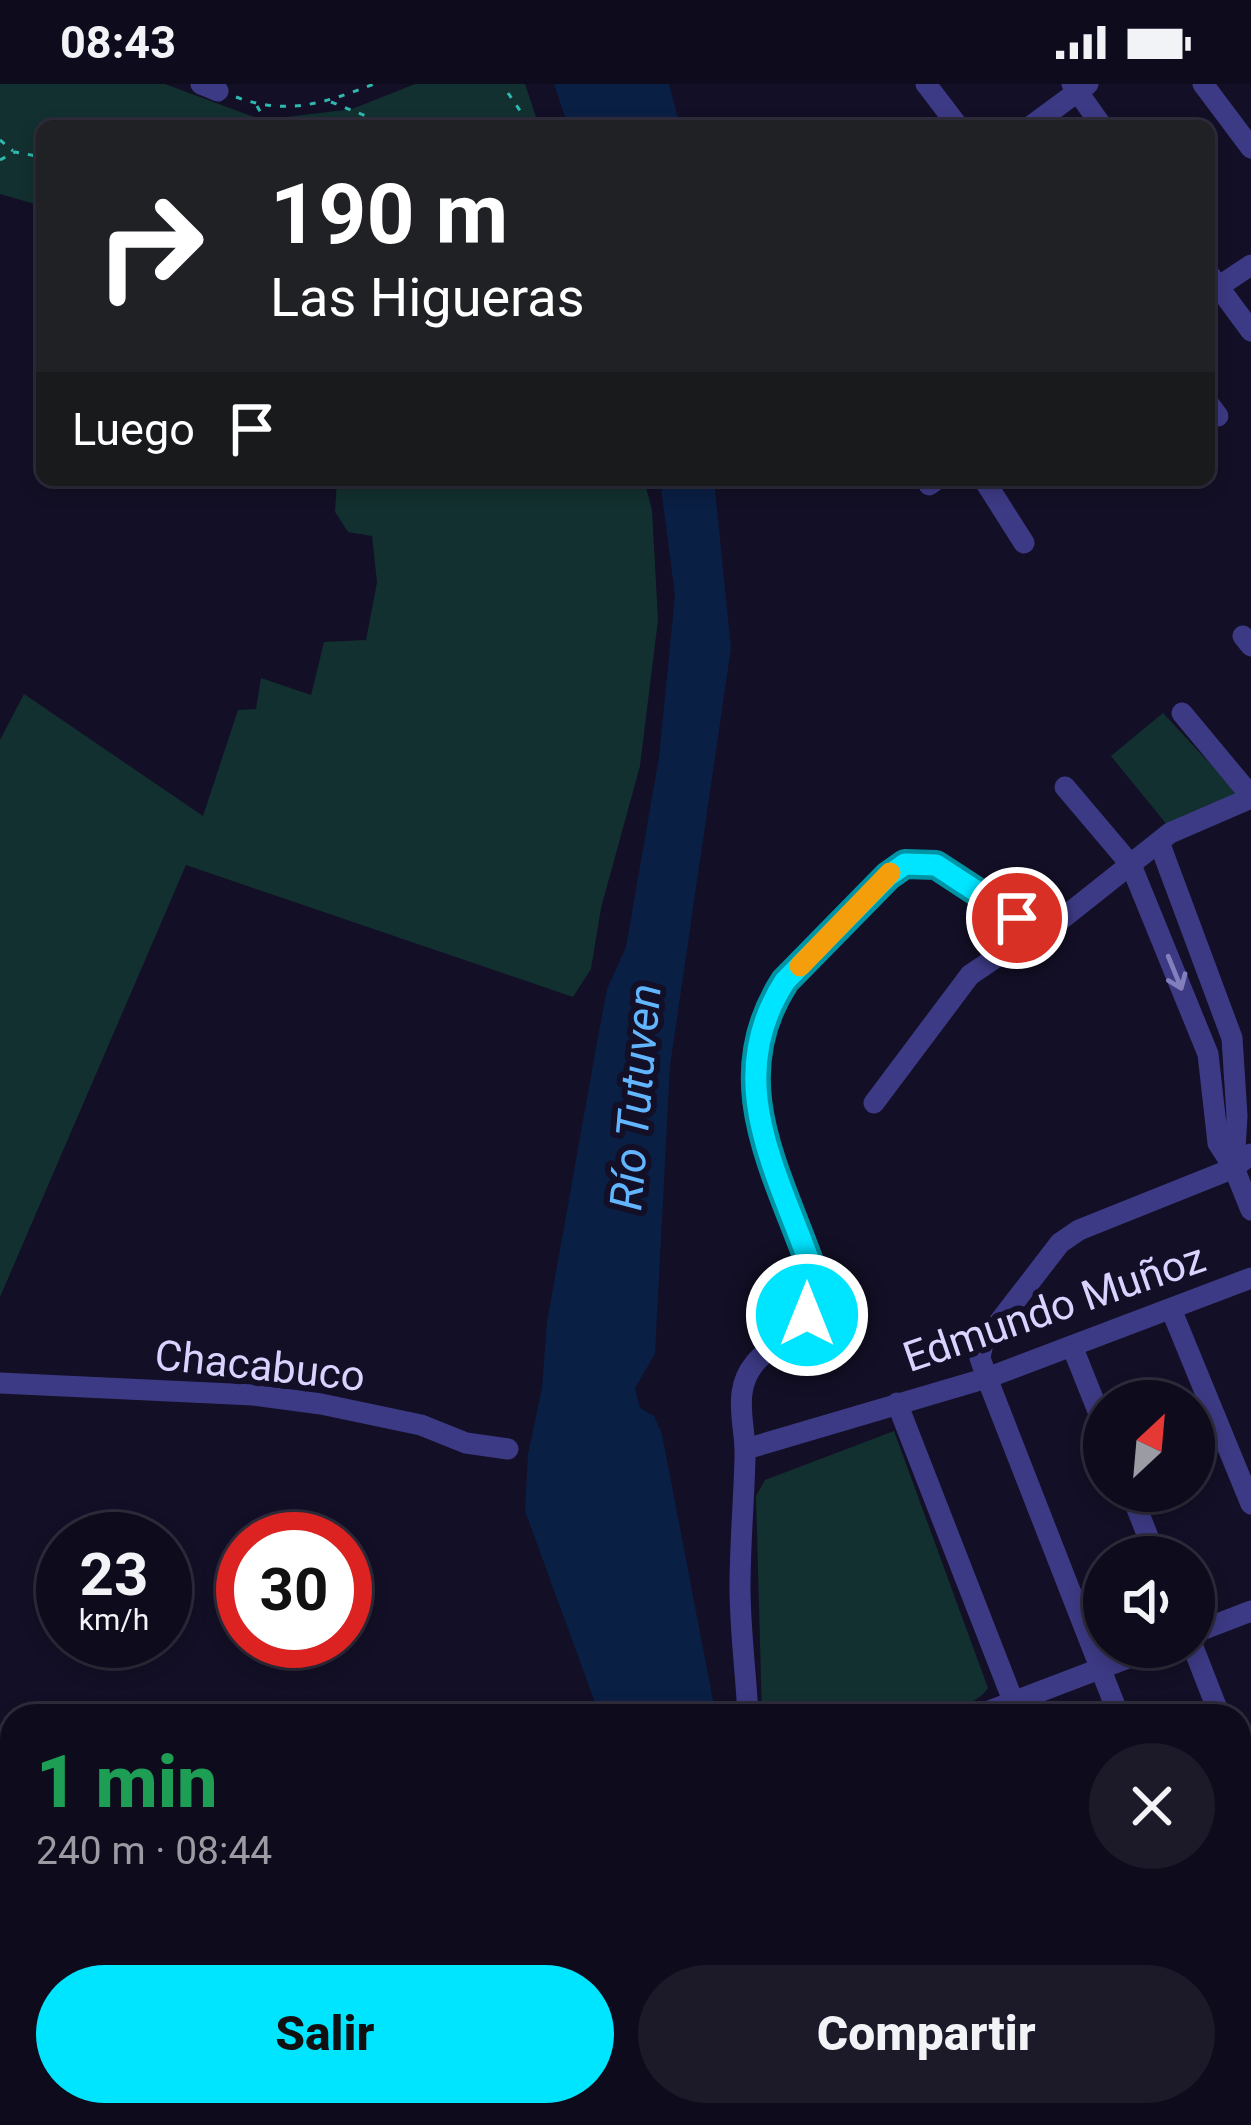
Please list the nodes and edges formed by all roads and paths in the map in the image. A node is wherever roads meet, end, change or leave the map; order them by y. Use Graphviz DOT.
graph roads {
  1 [pos="374,84"];
  2 [pos="926,84"];
  3 [pos="1203,84"];
  4 [pos="209,87"];
  5 [pos="1079,87"];
  6 [pos="508,93"];
  7 [pos="329,101"];
  8 [pos="257,105"];
  9 [pos="259,120"];
  10 [pos="376,120"];
  11 [pos="523,120"];
  12 [pos="953,120"];
  13 [pos="1038,120"];
  14 [pos="1098,120"];
  15 [pos="0,140"];
  16 [pos="1251,148"];
  17 [pos="15,152"];
  18 [pos="36,156"];
  19 [pos="0,160"];
  20 [pos="1251,265"];
  21 [pos="1215,283"];
  22 [pos="1215,289"];
  23 [pos="1251,332"];
  24 [pos="988,486"];
  25 [pos="1024,543"];
  26 [pos="1181,713"];
  27 [pos="1064,787"];
  28 [pos="1251,797"];
  29 [pos="1159,842"];
  30 [pos="1131,865"];
  31 [pos="1050,921"];
  32 [pos="874,1103"];
  33 [pos="1242,1161"];
  34 [pos="1251,1210"];
  35 [pos="1251,1278"];
  36 [pos="1171,1309"];
  37 [pos="1072,1346"];
  38 [pos="987,1378"];
  39 [pos="1086,1380"];
  40 [pos="0,1383"];
  41 [pos="897,1403"];
  42 [pos="508,1449"];
  43 [pos="746,1449"];
  44 [pos="1251,1504"];
  45 [pos="1251,1611"];
  46 [pos="1215,1625"];
  47 [pos="1201,1668"];
  48 [pos="1100,1669"];
  49 [pos="747,1704"];
  50 [pos="1014,1704"];
  51 [pos="1026,1704"];
  52 [pos="1114,1704"];
  53 [pos="1215,1704"];
  1 -- 7 [label="path"];
  2 -- 12 [label="street"];
  3 -- 16 [label="street"];
  4 -- 8 [label="path"];
  5 -- 13 [label="street"];
  5 -- 14 [label="street"];
  6 -- 11 [label="path"];
  7 -- 8 [label="path"];
  7 -- 10 [label="path"];
  8 -- 9 [label="path"];
  15 -- 17 [label="path"];
  17 -- 18 [label="path"];
  17 -- 19 [label="path"];
  20 -- 21 [label="street"];
  22 -- 23 [label="street"];
  24 -- 25 [label="street"];
  26 -- 28 [label="street"];
  27 -- 30 [label="street"];
  28 -- 29 [label="street"];
  29 -- 30 [label="street"];
  29 -- 33 [label="street"];
  30 -- 31 [label="street"];
  30 -- 33 [label="street, one-way"];
  31 -- 32 [label="street"];
  31 -- 43 [label="street"];
  33 -- 34 [label="street"];
  33 -- 38 [label="street"];
  35 -- 36 [label="street, Edmundo Muñoz"];
  36 -- 37 [label="street, Edmundo Muñoz"];
  36 -- 44 [label="street"];
  37 -- 38 [label="street, Edmundo Muñoz"];
  37 -- 39 [label="street"];
  38 -- 41 [label="street, Edmundo Muñoz"];
  38 -- 48 [label="street"];
  40 -- 42 [label="street, Chacabuco"];
  41 -- 43 [label="street, Edmundo Muñoz"];
  41 -- 50 [label="street"];
  43 -- 49 [label="street"];
  45 -- 46 [label="street"];
  47 -- 53 [label="street"];
  48 -- 51 [label="street"];
  48 -- 52 [label="street"];
}
